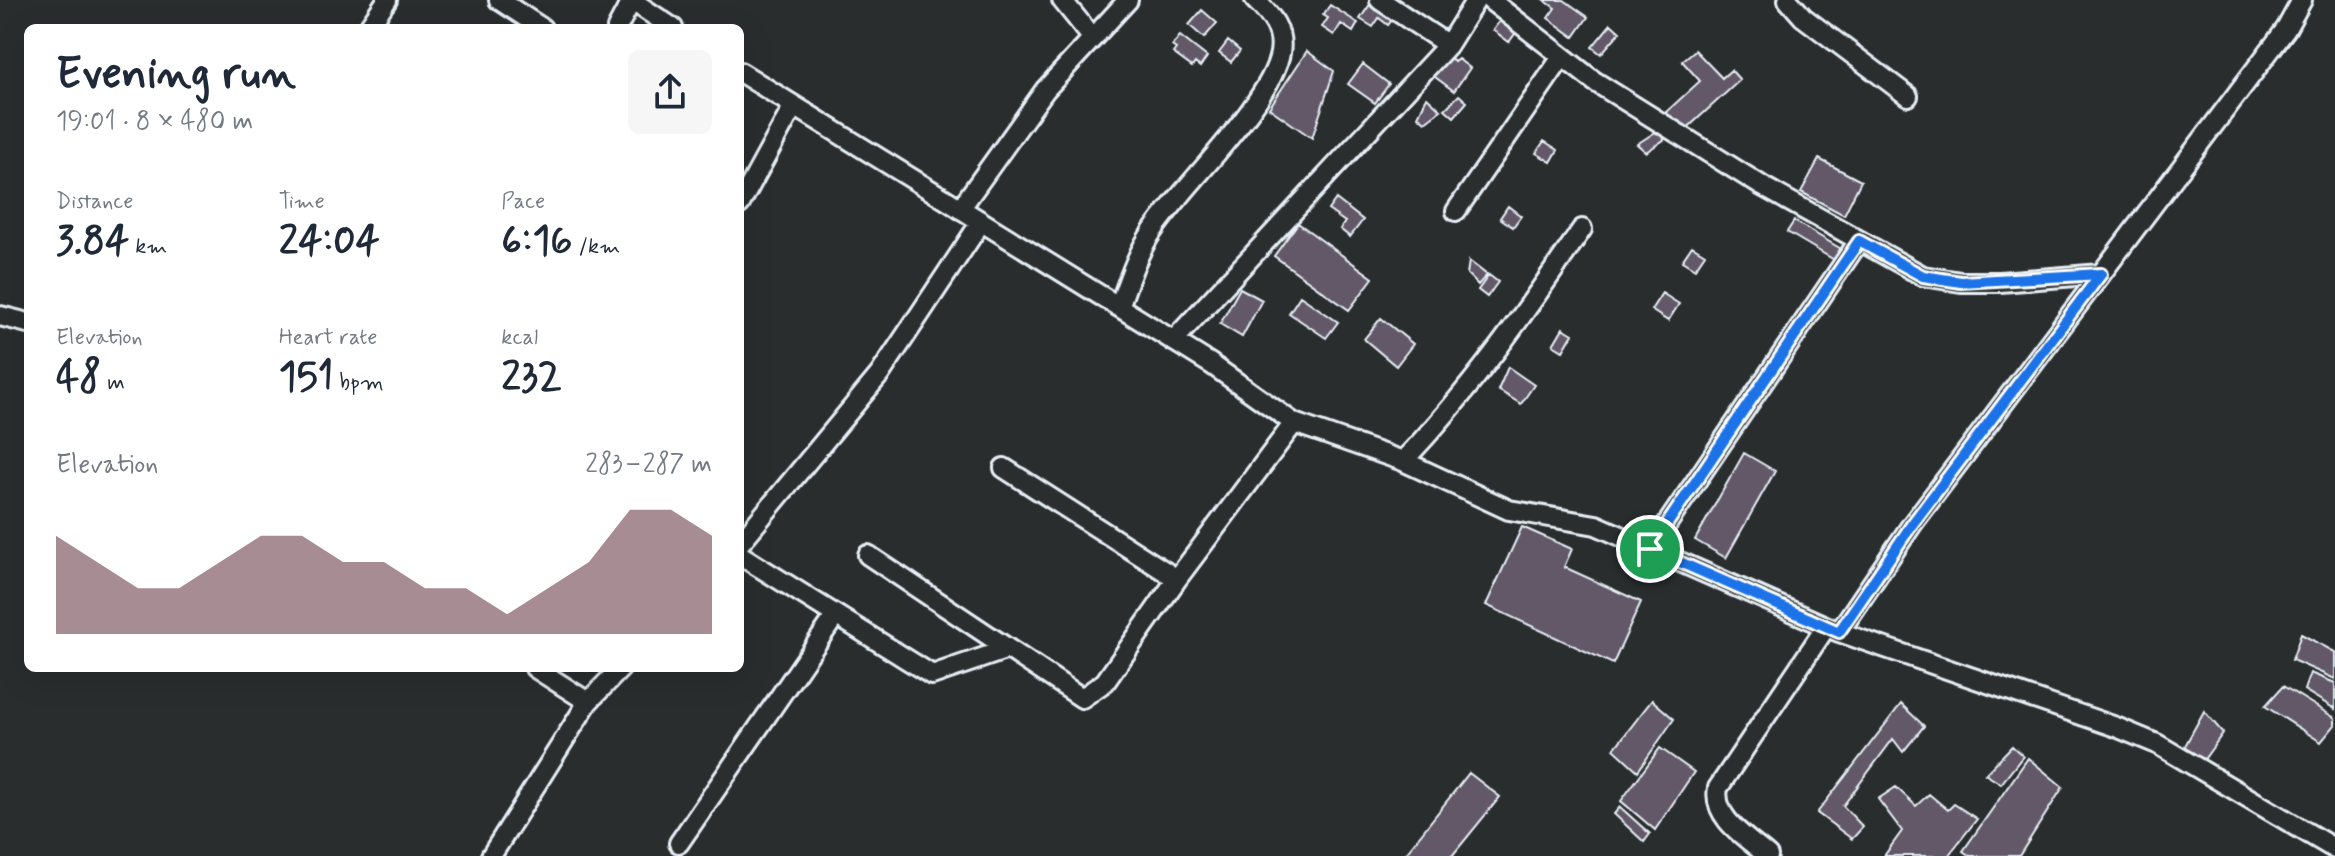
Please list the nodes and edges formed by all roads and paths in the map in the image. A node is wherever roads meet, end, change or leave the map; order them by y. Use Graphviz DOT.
graph roads {
  1 [pos="387,0"];
  2 [pos="499,0"];
  3 [pos="632,0"];
  4 [pos="1062,0"];
  5 [pos="1128,0"];
  6 [pos="1255,0"];
  7 [pos="1380,0"];
  8 [pos="1476,0"];
  9 [pos="1490,0"];
  10 [pos="1788,0"];
  11 [pos="2302,0"];
  12 [pos="371,24"];
  13 [pos="536,24"];
  14 [pos="619,24"];
  15 [pos="667,24"];
  16 [pos="1091,36"];
  17 [pos="1448,45"];
  18 [pos="1562,57"];
  19 [pos="744,75"];
  20 [pos="1908,96"];
  21 [pos="793,107"];
  22 [pos="744,197"];
  23 [pos="960,209"];
  24 [pos="1456,211"];
  25 [pos="981,222"];
  26 [pos="1582,229"];
  27 [pos="1859,241"];
  28 [pos="2101,274"];
  29 [pos="1119,307"];
  30 [pos="0,316"];
  31 [pos="24,322"];
  32 [pos="1173,341"];
  33 [pos="1294,423"];
  34 [pos="1403,461"];
  35 [pos="1004,468"];
  36 [pos="744,538"];
  37 [pos="1650,549"];
  38 [pos="868,555"];
  39 [pos="744,558"];
  40 [pos="1177,579"];
  41 [pos="836,615"];
  42 [pos="1833,630"];
  43 [pos="1008,649"];
  44 [pos="541,672"];
  45 [pos="617,672"];
  46 [pos="588,702"];
  47 [pos="679,843"];
  48 [pos="2335,849"];
  49 [pos="491,856"];
  50 [pos="1768,856"];
  1 -- 12 [label="street"];
  2 -- 13 [label="street"];
  3 -- 14 [label="street"];
  3 -- 15 [label="street"];
  4 -- 16 [label="street"];
  5 -- 16 [label="street"];
  6 -- 29 [label="street"];
  7 -- 17 [label="street"];
  8 -- 17 [label="street"];
  9 -- 18 [label="street"];
  10 -- 20 [label="street"];
  11 -- 28 [label="street"];
  16 -- 23 [label="street"];
  17 -- 32 [label="street"];
  18 -- 24 [label="street"];
  18 -- 27 [label="street"];
  19 -- 21 [label="street"];
  21 -- 22 [label="street"];
  21 -- 23 [label="street"];
  23 -- 25 [label="street"];
  25 -- 29 [label="street"];
  25 -- 36 [label="street"];
  26 -- 34 [label="street"];
  27 -- 28 [label="street"];
  27 -- 37 [label="street"];
  28 -- 42 [label="street"];
  29 -- 32 [label="street"];
  30 -- 31 [label="street"];
  32 -- 33 [label="street"];
  33 -- 34 [label="street"];
  33 -- 40 [label="street"];
  34 -- 37 [label="street"];
  35 -- 40 [label="street"];
  37 -- 42 [label="street"];
  38 -- 43 [label="street"];
  39 -- 41 [label="street"];
  40 -- 43 [label="street"];
  41 -- 43 [label="street"];
  41 -- 47 [label="street"];
  42 -- 48 [label="street"];
  42 -- 50 [label="street"];
  44 -- 46 [label="street"];
  45 -- 46 [label="street"];
  46 -- 49 [label="street"];
}
